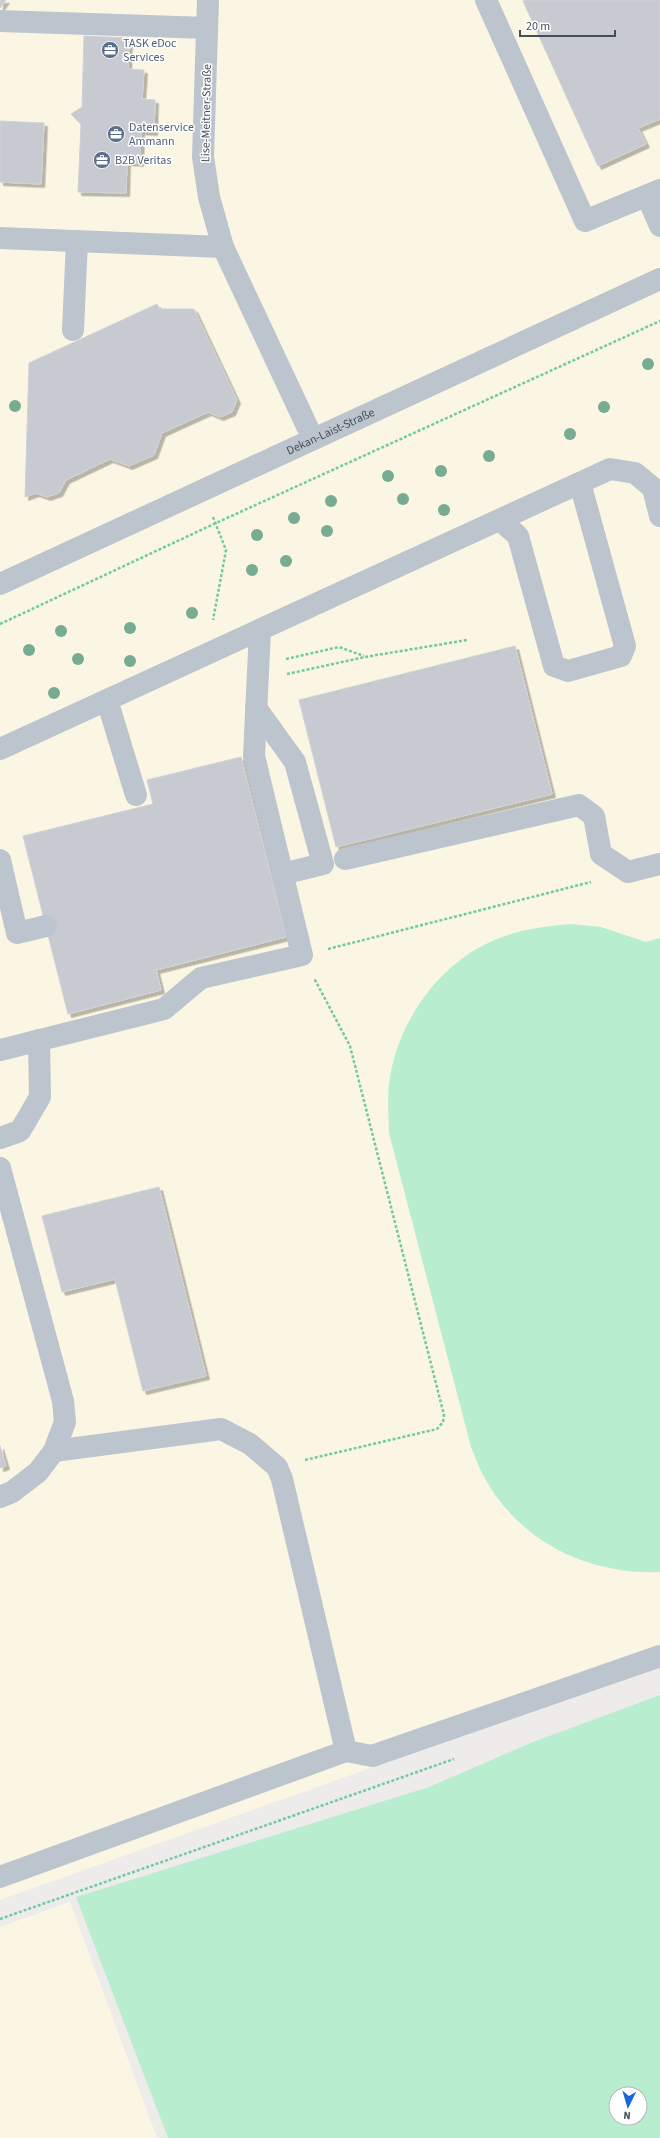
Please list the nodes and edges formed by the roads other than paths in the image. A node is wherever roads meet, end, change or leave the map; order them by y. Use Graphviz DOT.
graph roads {
  1 [pos="208,0"];
  2 [pos="486,0"];
  3 [pos="0,21"];
  4 [pos="207,28"];
  5 [pos="654,193"];
  6 [pos="660,226"];
  7 [pos="0,238"];
  8 [pos="77,241"];
  9 [pos="223,247"];
  10 [pos="660,279"];
  11 [pos="73,330"];
  12 [pos="313,439"];
  13 [pos="580,483"];
  14 [pos="660,516"];
  15 [pos="500,520"];
  16 [pos="0,584"];
  17 [pos="260,630"];
  18 [pos="107,700"];
  19 [pos="256,708"];
  20 [pos="0,749"];
  21 [pos="136,795"];
  22 [pos="345,859"];
  23 [pos="0,860"];
  24 [pos="660,864"];
  25 [pos="282,874"];
  26 [pos="46,926"];
  27 [pos="39,1040"];
  28 [pos="0,1050"];
  29 [pos="0,1138"];
  30 [pos="0,1168"];
  31 [pos="54,1451"];
  32 [pos="0,1497"];
  33 [pos="660,1656"];
  34 [pos="346,1751"];
  35 [pos="0,1877"];
  1 -- 4 [label="street, Lise-Meitner-Straße"];
  2 -- 5 [label="street"];
  3 -- 4 [label="street"];
  4 -- 9 [label="street, Lise-Meitner-Straße"];
  5 -- 6 [label="street"];
  7 -- 8 [label="street"];
  8 -- 9 [label="street"];
  8 -- 11 [label="street"];
  9 -- 12 [label="street, Lise-Meitner-Straße"];
  10 -- 12 [label="street, Dekan-Laist-Straße"];
  12 -- 16 [label="street, Dekan-Laist-Straße"];
  13 -- 14 [label="street"];
  13 -- 15 [label="street"];
  13 -- 15 [label="street"];
  15 -- 17 [label="street"];
  17 -- 18 [label="street"];
  17 -- 19 [label="street"];
  18 -- 20 [label="street"];
  18 -- 21 [label="street"];
  19 -- 25 [label="street"];
  19 -- 25 [label="street"];
  22 -- 24 [label="street"];
  23 -- 26 [label="street"];
  25 -- 27 [label="street"];
  27 -- 28 [label="street"];
  27 -- 29 [label="street"];
  30 -- 31 [label="street"];
  31 -- 32 [label="street"];
  31 -- 34 [label="street"];
  33 -- 34 [label="street"];
  34 -- 35 [label="street"];
}
